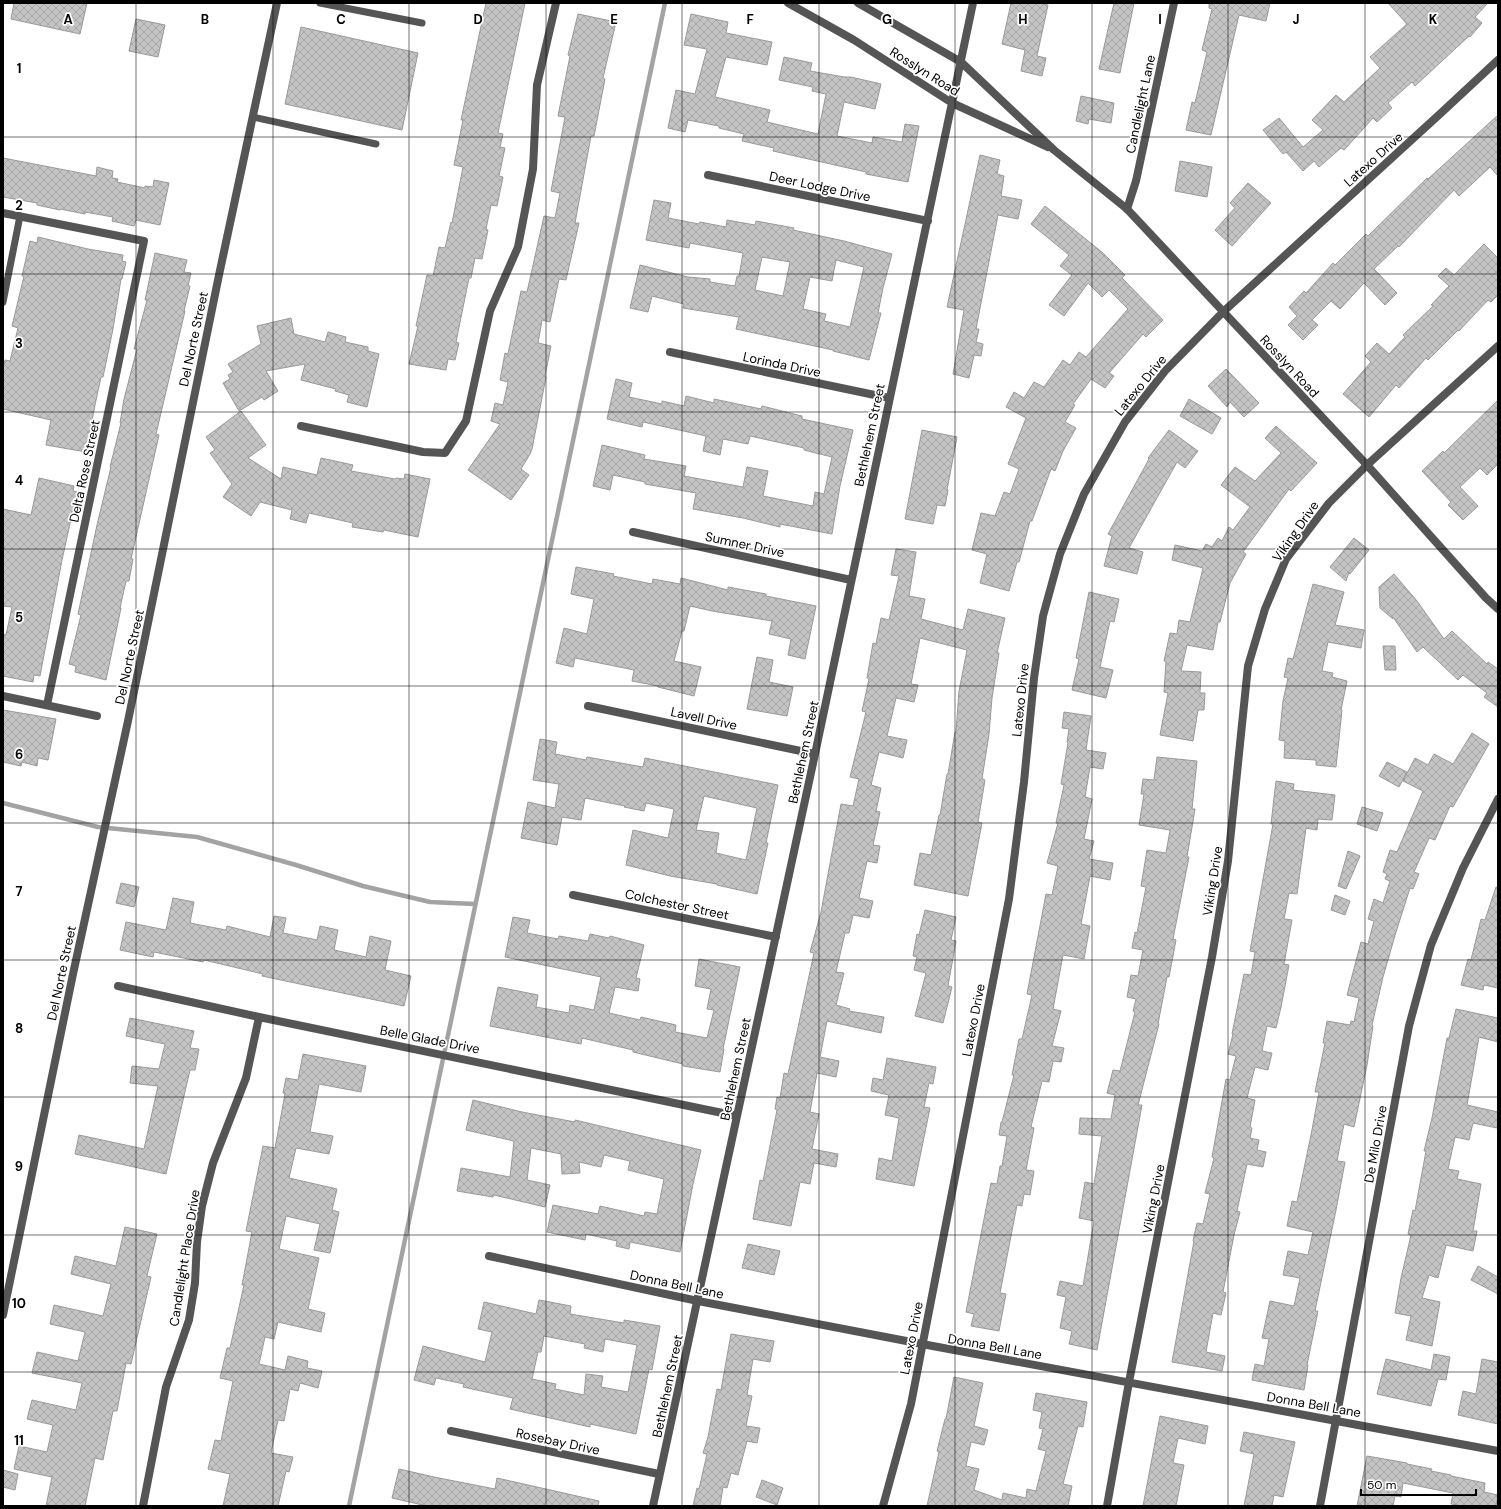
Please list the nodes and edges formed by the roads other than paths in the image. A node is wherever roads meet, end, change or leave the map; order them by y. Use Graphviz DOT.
graph roads {
  1 [pos="277,3"];
  2 [pos="320,3"];
  3 [pos="556,3"];
  4 [pos="788,3"];
  5 [pos="858,3"];
  6 [pos="973,3"];
  7 [pos="1174,3"];
  8 [pos="422,23"];
  9 [pos="1498,60"];
  10 [pos="961,62"];
  11 [pos="952,103"];
  12 [pos="253,117"];
  13 [pos="376,144"];
  14 [pos="1054,150"];
  15 [pos="708,176"];
  16 [pos="1127,209"];
  17 [pos="3,213"];
  18 [pos="20,216"];
  19 [pos="928,221"];
  20 [pos="3,302"];
  21 [pos="1223,312"];
  22 [pos="1498,346"];
  23 [pos="670,352"];
  24 [pos="889,398"];
  25 [pos="301,426"];
  26 [pos="1367,465"];
  27 [pos="633,532"];
  28 [pos="851,580"];
  29 [pos="1498,609"];
  30 [pos="3,696"];
  31 [pos="47,705"];
  32 [pos="588,706"];
  33 [pos="98,716"];
  34 [pos="815,754"];
  35 [pos="1498,799"];
  36 [pos="573,895"];
  37 [pos="776,937"];
  38 [pos="118,986"];
  39 [pos="259,1017"];
  40 [pos="737,1116"];
  41 [pos="489,1256"];
  42 [pos="698,1301"];
  43 [pos="3,1315"];
  44 [pos="922,1344"];
  45 [pos="1129,1382"];
  46 [pos="1337,1420"];
  47 [pos="451,1431"];
  48 [pos="1498,1451"];
  49 [pos="659,1474"];
  50 [pos="143,1506"];
  51 [pos="653,1506"];
  52 [pos="883,1506"];
  53 [pos="1107,1506"];
  54 [pos="1320,1506"];
  1 -- 12 [label="street, Del Norte Street"];
  2 -- 8 [label="lane"];
  3 -- 25 [label="street"];
  4 -- 11 [label="street, Rosslyn Road"];
  5 -- 10 [label="street, Rosslyn Road"];
  6 -- 10 [label="street, Bethlehem Street"];
  7 -- 16 [label="street, Candlelight Lane"];
  9 -- 21 [label="street, Latexo Drive"];
  10 -- 11 [label="street, Bethlehem Street"];
  10 -- 14 [label="street, Rosslyn Road"];
  11 -- 14 [label="street, Rosslyn Road"];
  11 -- 19 [label="street, Bethlehem Street"];
  12 -- 13 [label="lane"];
  12 -- 43 [label="street, Del Norte Street"];
  14 -- 16 [label="street, Rosslyn Road"];
  15 -- 19 [label="street, Deer Lodge Drive"];
  16 -- 21 [label="street, Rosslyn Road"];
  17 -- 18 [label="street"];
  18 -- 20 [label="lane"];
  18 -- 31 [label="street, Delta Rose Street"];
  19 -- 24 [label="street, Bethlehem Street"];
  21 -- 26 [label="street, Rosslyn Road"];
  21 -- 44 [label="street, Latexo Drive"];
  22 -- 26 [label="street, Viking Drive"];
  23 -- 24 [label="street, Lorinda Drive"];
  24 -- 28 [label="street, Bethlehem Street"];
  26 -- 29 [label="street, Rosslyn Road"];
  26 -- 45 [label="street, Viking Drive"];
  27 -- 28 [label="street, Sumner Drive"];
  28 -- 34 [label="street, Bethlehem Street"];
  30 -- 31 [label="street"];
  31 -- 33 [label="street"];
  32 -- 34 [label="street, Lavell Drive"];
  34 -- 37 [label="street, Bethlehem Street"];
  35 -- 46 [label="street, De Milo Drive"];
  36 -- 37 [label="street, Colchester Street"];
  37 -- 40 [label="street, Bethlehem Street"];
  38 -- 39 [label="street, Belle Glade Drive"];
  39 -- 40 [label="street, Belle Glade Drive"];
  39 -- 50 [label="street, Candlelight Place Drive"];
  40 -- 42 [label="street, Bethlehem Street"];
  41 -- 42 [label="street, Donna Bell Lane"];
  42 -- 44 [label="street, Donna Bell Lane"];
  42 -- 49 [label="street, Bethlehem Street"];
  44 -- 45 [label="street, Donna Bell Lane"];
  44 -- 52 [label="street, Latexo Drive"];
  45 -- 46 [label="street, Donna Bell Lane"];
  45 -- 53 [label="street, Viking Drive"];
  46 -- 48 [label="street, Donna Bell Lane"];
  46 -- 54 [label="street, De Milo Drive"];
  47 -- 49 [label="street, Rosebay Drive"];
  49 -- 51 [label="street, Bethlehem Street"];
}
